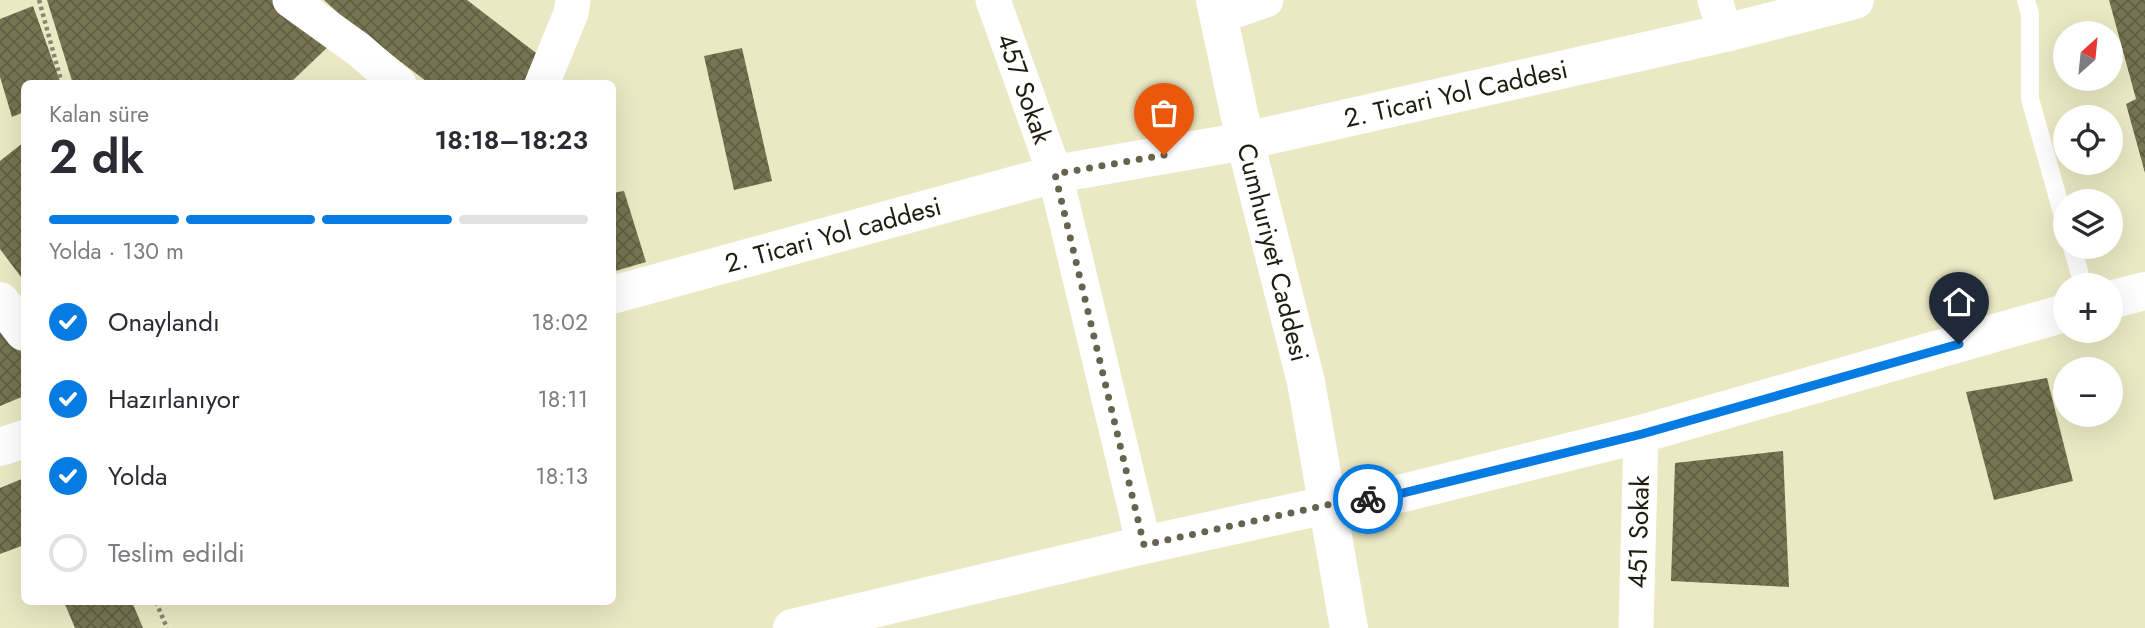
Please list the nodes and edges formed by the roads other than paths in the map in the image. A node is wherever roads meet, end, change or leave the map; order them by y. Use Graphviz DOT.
graph roads {
  1 [pos="290,0"];
  2 [pos="573,0"];
  3 [pos="1266,0"];
  4 [pos="1855,0"];
  5 [pos="2026,0"];
  6 [pos="986,1"];
  7 [pos="1217,8"];
  8 [pos="1720,16"];
  9 [pos="394,80"];
  10 [pos="544,80"];
  11 [pos="1245,141"];
  12 [pos="1055,174"];
  13 [pos="2055,189"];
  14 [pos="2145,291"];
  15 [pos="616,294"];
  16 [pos="2123,297"];
  17 [pos="0,302"];
  18 [pos="2053,316"];
  19 [pos="21,328"];
  20 [pos="1642,434"];
  21 [pos="21,440"];
  22 [pos="0,447"];
  23 [pos="1327,505"];
  24 [pos="1144,545"];
  25 [pos="792,628"];
  26 [pos="1349,628"];
  27 [pos="1636,628"];
  1 -- 9 [label="street"];
  2 -- 10 [label="street"];
  3 -- 7 [label="street"];
  4 -- 8 [label="main road, 2. Ticari Yol Caddesi"];
  5 -- 13 [label="lane"];
  6 -- 12 [label="street, 457 Sokak"];
  7 -- 11 [label="main road, Cumhuriyet Caddesi"];
  8 -- 11 [label="main road, 2. Ticari Yol Caddesi"];
  11 -- 12 [label="main road, 2. Ticari Yol Caddesi"];
  11 -- 23 [label="main road, Cumhuriyet Caddesi"];
  12 -- 15 [label="main road, 2. Ticari Yol caddesi"];
  12 -- 24 [label="street, 457 Sokak"];
  14 -- 16 [label="main road"];
  17 -- 19 [label="main road"];
  18 -- 20 [label="main road"];
  20 -- 23 [label="main road"];
  20 -- 27 [label="street, 451 Sokak"];
  21 -- 22 [label="main road"];
  23 -- 24 [label="main road"];
  23 -- 26 [label="main road, Cumhuriyet Caddesi"];
  24 -- 25 [label="main road"];
}
